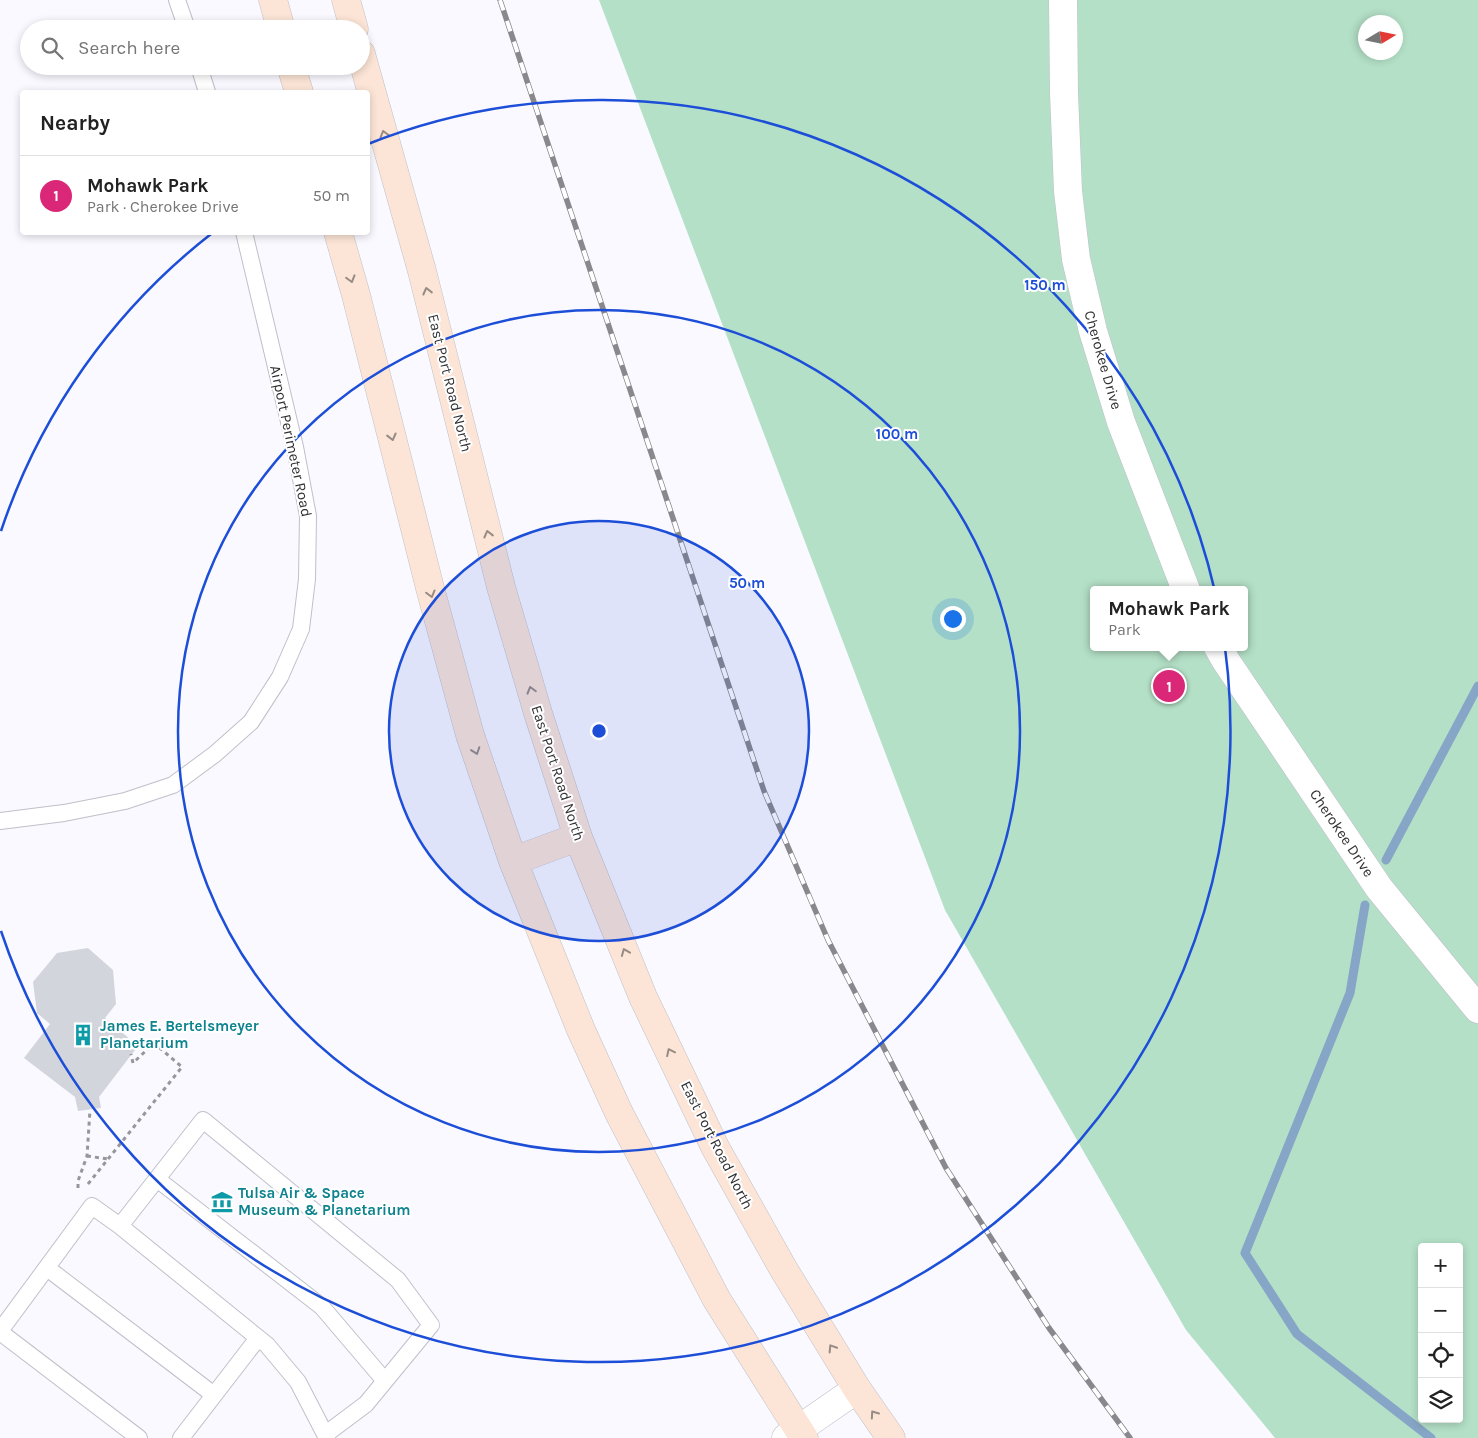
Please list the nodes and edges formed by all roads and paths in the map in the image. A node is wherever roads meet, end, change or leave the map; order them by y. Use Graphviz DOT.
graph roads {
  1 [pos="177,0"];
  2 [pos="273,0"];
  3 [pos="346,0"];
  4 [pos="1063,0"];
  5 [pos="184,20"];
  6 [pos="279,20"];
  7 [pos="352,20"];
  8 [pos="202,75"];
  9 [pos="294,75"];
  10 [pos="367,75"];
  11 [pos="207,90"];
  12 [pos="298,90"];
  13 [pos="245,235"];
  14 [pos="339,235"];
  15 [pos="1184,586"];
  16 [pos="1220,651"];
  17 [pos="0,821"];
  18 [pos="578,836"];
  19 [pos="513,861"];
  20 [pos="1478,1009"];
  21 [pos="131,1054"];
  22 [pos="90,1110"];
  23 [pos="87,1156"];
  24 [pos="108,1160"];
  25 [pos="157,1179"];
  26 [pos="86,1187"];
  27 [pos="78,1196"];
  28 [pos="120,1226"];
  29 [pos="46,1268"];
  30 [pos="0,1332"];
  31 [pos="258,1338"];
  32 [pos="386,1381"];
  33 [pos="857,1390"];
  34 [pos="214,1395"];
  35 [pos="796,1435"];
  36 [pos="326,1436"];
  37 [pos="139,1438"];
  38 [pos="181,1438"];
  39 [pos="891,1438"];
  1 -- 5 [label="lane"];
  2 -- 6 [label="main road"];
  3 -- 7 [label="main road"];
  4 -- 15 [label="street, Cherokee Drive"];
  8 -- 11 [label="lane"];
  9 -- 12 [label="main road"];
  18 -- 10 [label="main road, East Port Road North, one-way"];
  13 -- 17 [label="lane, Airport Perimeter Road"];
  14 -- 19 [label="main road, one-way"];
  16 -- 20 [label="street, Cherokee Drive"];
  18 -- 19 [label="main road"];
  33 -- 18 [label="main road, East Port Road North, one-way"];
  19 -- 35 [label="main road"];
  21 -- 24 [label="path"];
  22 -- 23 [label="path"];
  23 -- 24 [label="path"];
  23 -- 27 [label="path"];
  24 -- 26 [label="path"];
  25 -- 28 [label="lane"];
  25 -- 32 [label="lane"];
  25 -- 32 [label="lane"];
  28 -- 29 [label="lane"];
  28 -- 31 [label="lane"];
  29 -- 30 [label="lane"];
  29 -- 34 [label="lane"];
  30 -- 37 [label="lane"];
  31 -- 34 [label="lane"];
  31 -- 36 [label="lane"];
  32 -- 36 [label="lane"];
  33 -- 35 [label="street"];
  39 -- 33 [label="main road, East Port Road North, one-way"];
  34 -- 38 [label="lane"];
}
